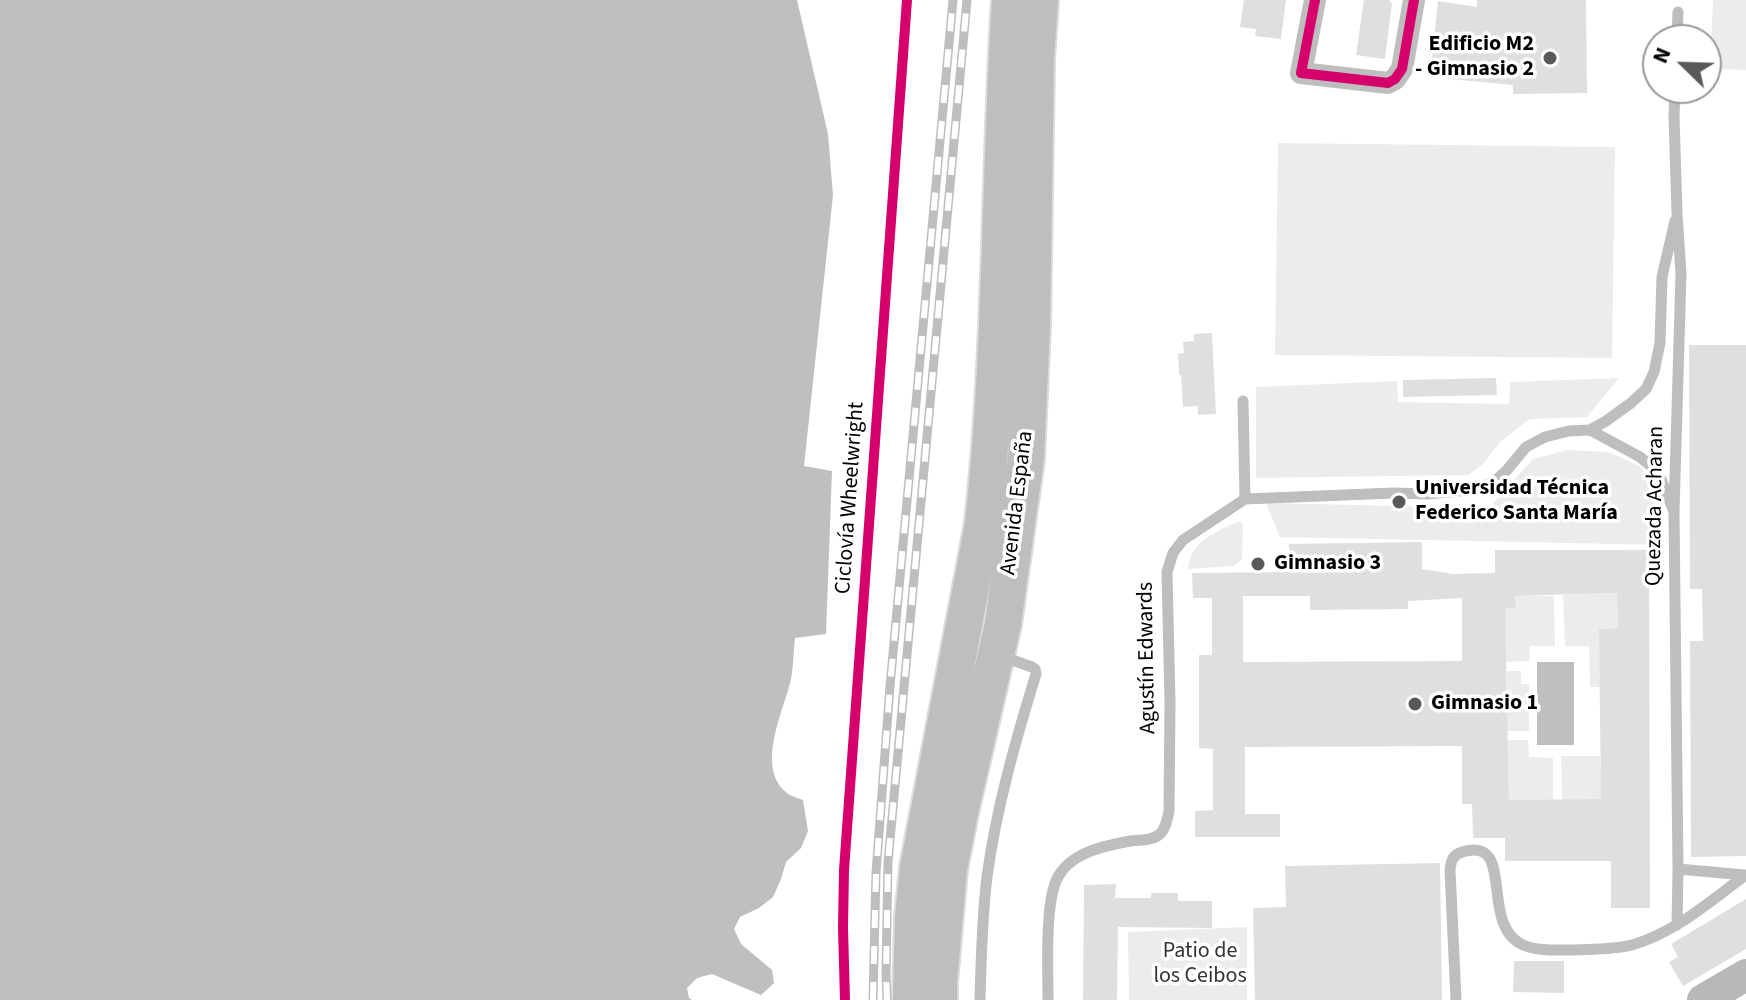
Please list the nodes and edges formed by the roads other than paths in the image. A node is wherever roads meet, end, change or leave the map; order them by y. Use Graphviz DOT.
graph roads {
  1 [pos="1010,0"];
  2 [pos="1040,0"];
  3 [pos="1315,0"];
  4 [pos="1414,0"];
  5 [pos="1678,12"];
  6 [pos="1678,24"];
  7 [pos="1674,104"];
  8 [pos="1677,213"];
  9 [pos="1243,401"];
  10 [pos="1590,430"];
  11 [pos="1245,499"];
  12 [pos="1674,512"];
  13 [pos="996,654"];
  14 [pos="1678,869"];
  15 [pos="1746,875"];
  16 [pos="1677,925"];
  17 [pos="1746,975"];
  18 [pos="911,1000"];
  19 [pos="939,1000"];
  20 [pos="980,1000"];
  21 [pos="1048,1000"];
  22 [pos="1456,1000"];
  23 [pos="1703,1000"];
  1 -- 18 [label="main road, Avenida España"];
  2 -- 13 [label="main road, Avenida España"];
  3 -- 4 [label="street"];
  5 -- 6 [label="lane"];
  7 -- 8 [label="lane, Quezada Acharan"];
  8 -- 10 [label="lane"];
  8 -- 12 [label="lane, Quezada Acharan"];
  9 -- 11 [label="lane"];
  10 -- 11 [label="lane"];
  10 -- 12 [label="lane"];
  11 -- 21 [label="lane, Agustín Edwards"];
  12 -- 14 [label="lane, Quezada Acharan"];
  13 -- 19 [label="main road, Avenida España"];
  13 -- 20 [label="lane"];
  14 -- 15 [label="lane"];
  14 -- 16 [label="lane, Quezada Acharan"];
  15 -- 16 [label="lane"];
  16 -- 22 [label="lane"];
  17 -- 23 [label="street"];
}
